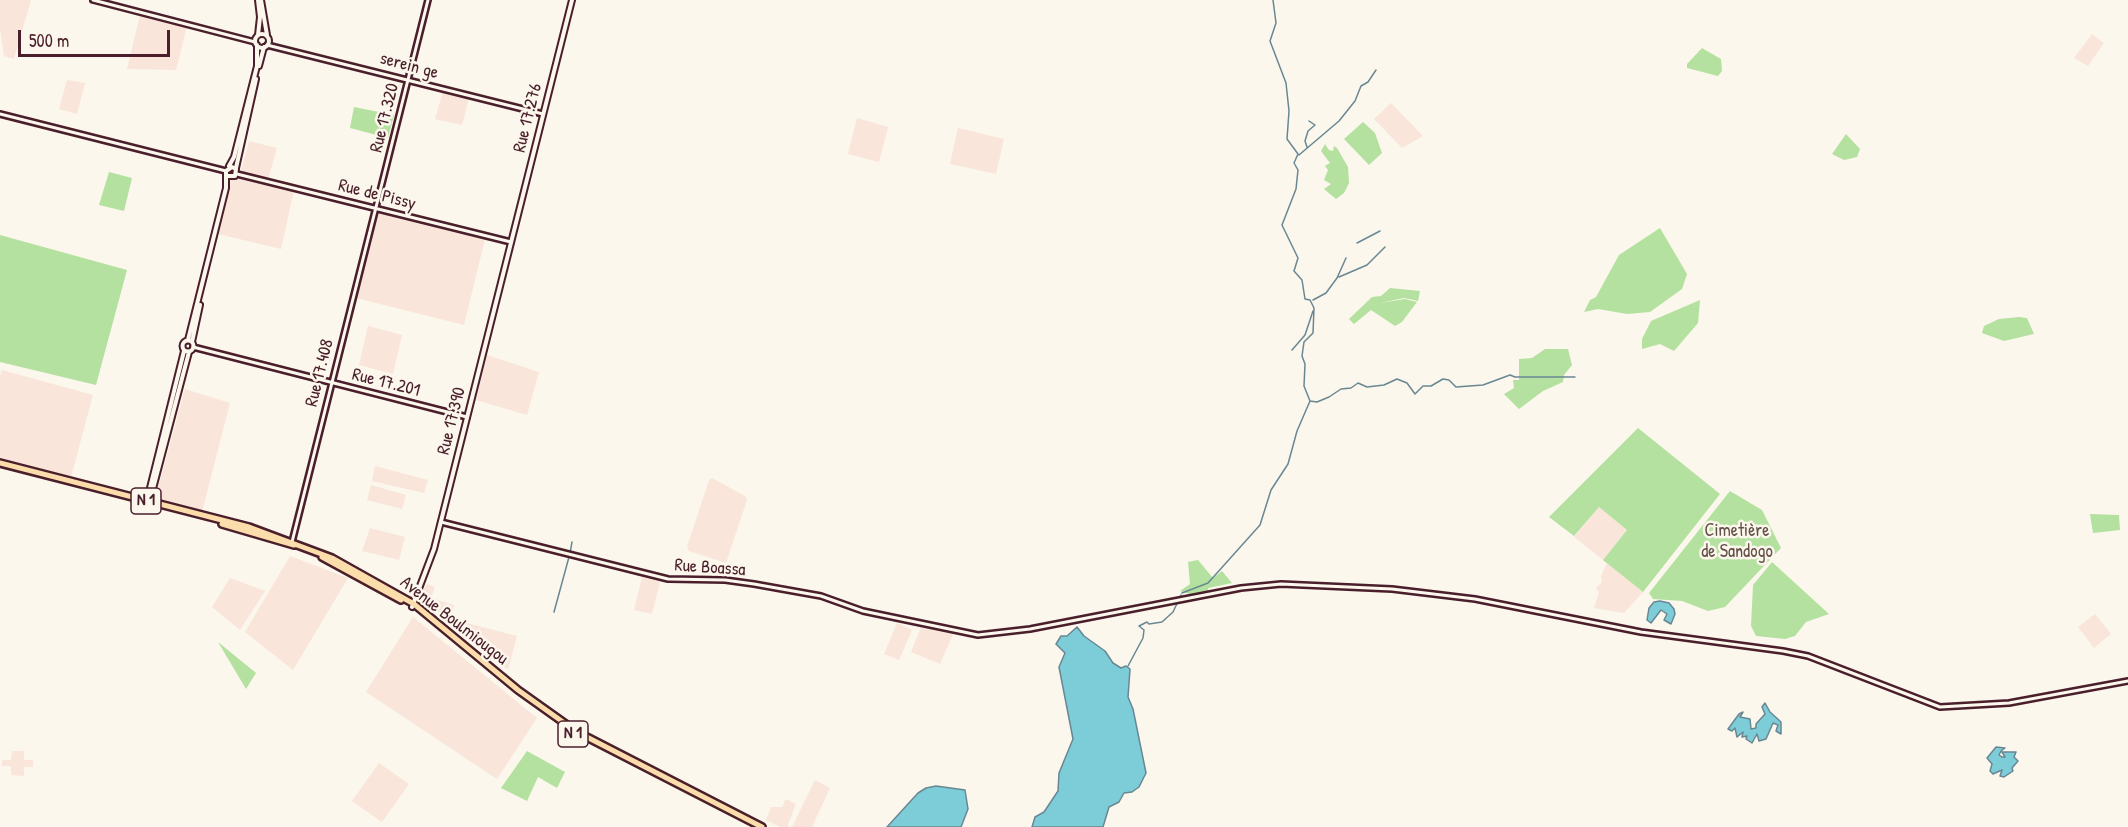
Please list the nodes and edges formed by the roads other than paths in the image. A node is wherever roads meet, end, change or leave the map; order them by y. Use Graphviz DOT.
graph roads {
  1 [pos="93,0"];
  2 [pos="259,0"];
  3 [pos="428,0"];
  4 [pos="572,0"];
  5 [pos="258,35"];
  6 [pos="267,35"];
  7 [pos="256,44"];
  8 [pos="266,46"];
  9 [pos="408,80"];
  10 [pos="0,114"];
  11 [pos="543,114"];
  12 [pos="227,172"];
  13 [pos="235,174"];
  14 [pos="376,208"];
  15 [pos="511,242"];
  16 [pos="191,343"];
  17 [pos="187,352"];
  18 [pos="332,383"];
  19 [pos="467,417"];
  20 [pos="0,465"];
  21 [pos="148,503"];
  22 [pos="441,522"];
  23 [pos="292,543"];
  24 [pos="413,605"];
  25 [pos="2128,681"];
  26 [pos="756,827"];
  27 [pos="762,827"];
  1 -- 7 [label="street"];
  2 -- 5 [label="main road"];
  2 -- 6 [label="main road"];
  3 -- 9 [label="street, Rue 17.320"];
  4 -- 11 [label="main road, Rue 17.276"];
  5 -- 6 [label="main road"];
  5 -- 7 [label="main road"];
  6 -- 8 [label="main road"];
  7 -- 8 [label="main road"];
  7 -- 12 [label="main road"];
  8 -- 9 [label="street, serein ge"];
  8 -- 13 [label="main road"];
  9 -- 11 [label="street, serein ge"];
  9 -- 14 [label="street, Rue 17.320"];
  10 -- 12 [label="street"];
  11 -- 15 [label="main road, Rue 17.276"];
  12 -- 13 [label="main road"];
  12 -- 13 [label="main road"];
  12 -- 16 [label="main road"];
  13 -- 14 [label="street, Rue de Pissy"];
  13 -- 16 [label="main road"];
  14 -- 15 [label="street, Rue de Pissy"];
  14 -- 18 [label="street, Rue 17.408"];
  15 -- 19 [label="main road, Rue 17.390"];
  16 -- 17 [label="main road"];
  16 -- 17 [label="main road"];
  16 -- 18 [label="street, Rue 17.201"];
  17 -- 21 [label="main road"];
  18 -- 19 [label="street, Rue 17.201"];
  18 -- 23 [label="street, Rue 17.408"];
  19 -- 22 [label="main road, Rue 17.390"];
  20 -- 21 [label="highway, Avenue Boulmiougou / N 1"];
  21 -- 23 [label="highway, Avenue Boulmiougou / N 1"];
  22 -- 24 [label="main road, Rue 17.390"];
  22 -- 25 [label="street, Rue Boassa"];
  23 -- 24 [label="highway, Avenue Boulmiougou / N 1"];
  24 -- 26 [label="highway, Avenue Boulmiougou / N 1"];
  24 -- 27 [label="highway, Avenue Boulmiougou / N 1"];
}
